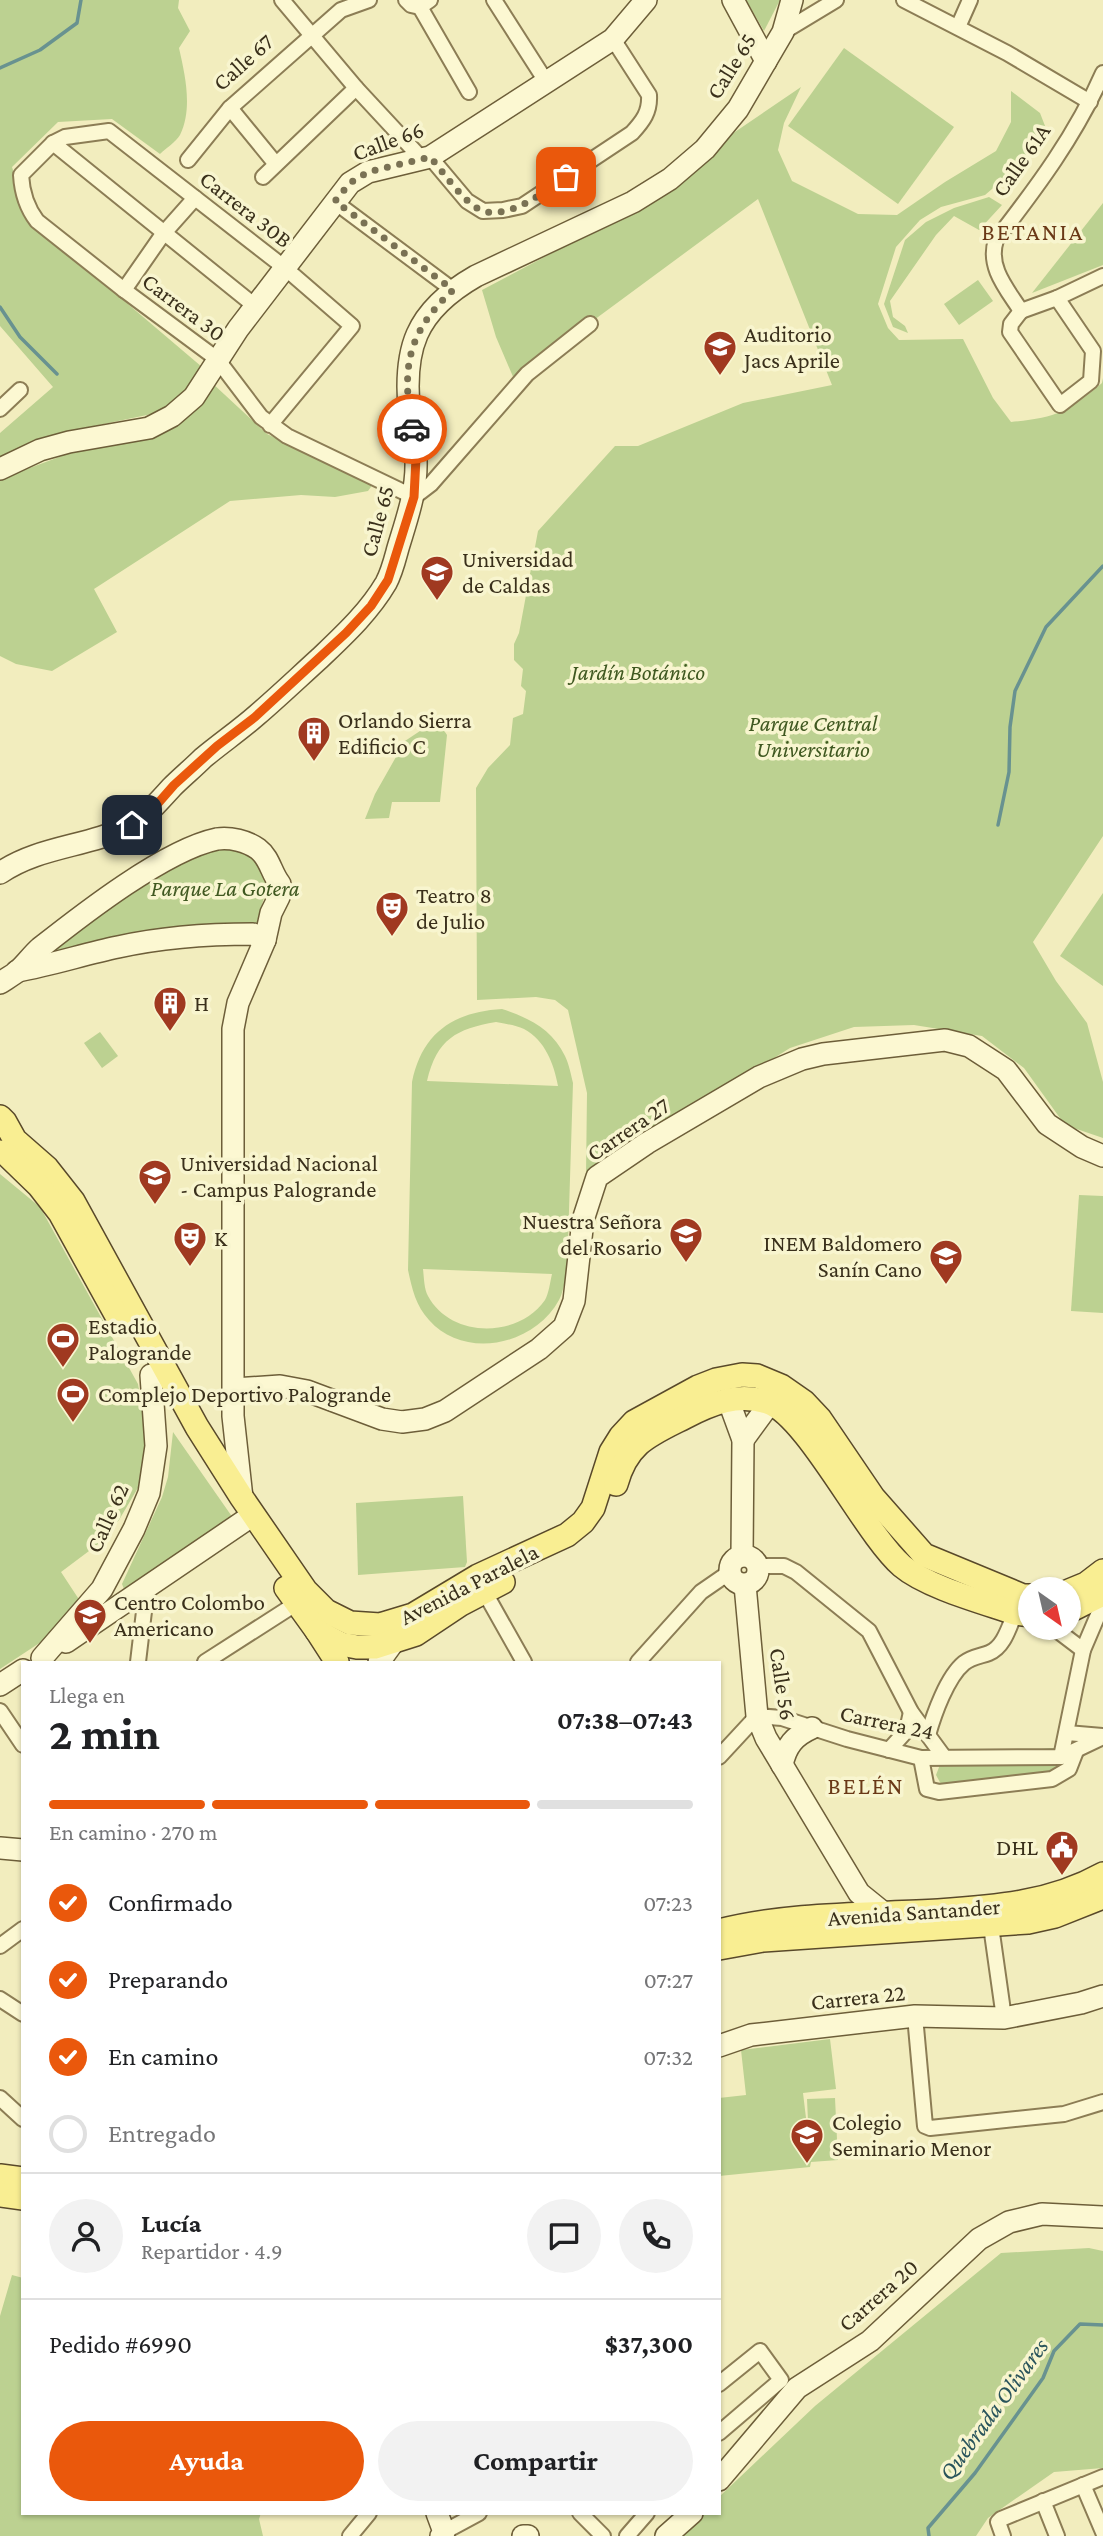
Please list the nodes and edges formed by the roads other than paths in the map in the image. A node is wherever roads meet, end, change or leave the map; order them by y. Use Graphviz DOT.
graph roads {
  1 [pos="282,0"];
  2 [pos="369,0"];
  3 [pos="406,0"];
  4 [pos="494,0"];
  5 [pos="646,0"];
  6 [pos="733,0"];
  7 [pos="792,0"];
  8 [pos="836,0"];
  9 [pos="904,0"];
  10 [pos="970,0"];
  11 [pos="425,4"];
  12 [pos="343,5"];
  13 [pos="958,27"];
  14 [pos="783,32"];
  15 [pos="312,36"];
  16 [pos="613,39"];
  17 [pos="766,61"];
  18 [pos="1103,74"];
  19 [pos="547,83"];
  20 [pos="356,88"];
  21 [pos="469,92"];
  22 [pos="1090,102"];
  23 [pos="230,108"];
  24 [pos="52,143"];
  25 [pos="426,158"];
  26 [pos="188,160"];
  27 [pos="275,163"];
  28 [pos="263,177"];
  29 [pos="195,198"];
  30 [pos="335,201"];
  31 [pos="163,234"];
  32 [pos="285,268"];
  33 [pos="1103,276"];
  34 [pos="124,290"];
  35 [pos="453,290"];
  36 [pos="1057,298"];
  37 [pos="255,306"];
  38 [pos="1021,311"];
  39 [pos="590,324"];
  40 [pos="217,359"];
  41 [pos="20,390"];
  42 [pos="0,410"];
  43 [pos="270,425"];
  44 [pos="0,469"];
  45 [pos="414,497"];
  46 [pos="0,873"];
  47 [pos="265,940"];
  48 [pos="9,977"];
  49 [pos="0,1117"];
  50 [pos="4,1145"];
  51 [pos="1103,1156"];
  52 [pos="151,1375"];
  53 [pos="234,1390"];
  54 [pos="728,1399"];
  55 [pos="770,1403"];
  56 [pos="743,1440"];
  57 [pos="246,1512"];
  58 [pos="744,1570"];
  59 [pos="1103,1571"];
  60 [pos="147,1586"];
  61 [pos="1082,1586"];
  62 [pos="103,1589"];
  63 [pos="484,1591"];
  64 [pos="1018,1594"];
  65 [pos="1103,1594"];
  66 [pos="297,1603"];
  67 [pos="1103,1603"];
  68 [pos="1082,1604"];
  69 [pos="1018,1612"];
  70 [pos="109,1613"];
  71 [pos="413,1615"];
  72 [pos="1018,1621"];
  73 [pos="317,1631"];
  74 [pos="1070,1640"];
  75 [pos="394,1642"];
  76 [pos="1083,1650"];
  77 [pos="38,1660"];
  78 [pos="138,1661"];
  79 [pos="207,1661"];
  80 [pos="336,1661"];
  81 [pos="380,1661"];
  82 [pos="523,1661"];
  83 [pos="639,1661"];
  84 [pos="21,1671"];
  85 [pos="0,1685"];
  86 [pos="0,1711"];
  87 [pos="911,1712"];
  88 [pos="757,1716"];
  89 [pos="812,1728"];
  90 [pos="1067,1733"];
  91 [pos="928,1735"];
  92 [pos="1103,1737"];
  93 [pos="21,1742"];
  94 [pos="889,1750"];
  95 [pos="1076,1751"];
  96 [pos="721,1755"];
  97 [pos="944,1757"];
  98 [pos="1061,1757"];
  99 [pos="921,1758"];
  100 [pos="782,1765"];
  101 [pos="0,1848"];
  102 [pos="21,1850"];
  103 [pos="1103,1874"];
  104 [pos="1103,1897"];
  105 [pos="860,1903"];
  106 [pos="989,1917"];
  107 [pos="21,1930"];
  108 [pos="721,1931"];
  109 [pos="842,1935"];
  110 [pos="0,1946"];
  111 [pos="721,1948"];
  112 [pos="1103,1996"];
  113 [pos="0,1999"];
  114 [pos="21,2013"];
  115 [pos="915,2016"];
  116 [pos="1004,2018"];
  117 [pos="721,2045"];
  118 [pos="0,2098"];
  119 [pos="1103,2102"];
  120 [pos="21,2117"];
  121 [pos="0,2176"];
  122 [pos="21,2179"];
  123 [pos="0,2195"];
  124 [pos="21,2198"];
  125 [pos="1103,2217"];
  126 [pos="721,2383"];
  127 [pos="721,2431"];
  128 [pos="1103,2477"];
  129 [pos="721,2478"];
  130 [pos="1083,2485"];
  131 [pos="1043,2501"];
  132 [pos="367,2515"];
  133 [pos="474,2515"];
  134 [pos="582,2515"];
  135 [pos="644,2515"];
  136 [pos="690,2515"];
  137 [pos="441,2527"];
  138 [pos="1102,2528"];
  139 [pos="1000,2529"];
  140 [pos="350,2536"];
  141 [pos="603,2536"];
  142 [pos="627,2536"];
  143 [pos="666,2536"];
  144 [pos="1057,2536"];
  1 -- 15 [label="street"];
  2 -- 12 [label="street"];
  3 -- 11 [label="street"];
  4 -- 19 [label="street"];
  5 -- 16 [label="street, Calle 66"];
  6 -- 17 [label="street"];
  7 -- 14 [label="street, Calle 65"];
  8 -- 14 [label="street"];
  9 -- 13 [label="street"];
  10 -- 13 [label="street"];
  11 -- 21 [label="street"];
  12 -- 15 [label="street, Calle 67"];
  13 -- 22 [label="street"];
  14 -- 17 [label="street, Calle 65"];
  15 -- 20 [label="street"];
  15 -- 23 [label="street, Calle 67"];
  16 -- 19 [label="street, Calle 66"];
  16 -- 25 [label="street"];
  17 -- 35 [label="street, Calle 65"];
  18 -- 22 [label="street, Calle 61A"];
  19 -- 25 [label="street, Calle 66"];
  20 -- 25 [label="street"];
  20 -- 27 [label="street"];
  22 -- 38 [label="street, Calle 61A"];
  23 -- 26 [label="street, Calle 67"];
  23 -- 27 [label="street"];
  24 -- 29 [label="street, Carrera 30B"];
  24 -- 31 [label="street"];
  24 -- 34 [label="street, Carrera 30"];
  25 -- 30 [label="street, Calle 66"];
  27 -- 28 [label="street"];
  29 -- 31 [label="street"];
  29 -- 32 [label="street, Carrera 30B"];
  30 -- 32 [label="street, Calle 66"];
  30 -- 35 [label="street"];
  31 -- 34 [label="street"];
  31 -- 37 [label="street"];
  32 -- 37 [label="street, Calle 66"];
  32 -- 43 [label="street, Carrera 30B"];
  33 -- 36 [label="street"];
  34 -- 40 [label="street, Carrera 30"];
  35 -- 45 [label="street, Calle 65"];
  36 -- 38 [label="street"];
  36 -- 38 [label="street"];
  37 -- 40 [label="street, Calle 66"];
  39 -- 45 [label="street"];
  40 -- 43 [label="street, Carrera 30"];
  40 -- 44 [label="street, Calle 66"];
  41 -- 42 [label="street"];
  43 -- 45 [label="street, Carrera 30"];
  45 -- 46 [label="street, Calle 65"];
  47 -- 48 [label="street"];
  47 -- 48 [label="street"];
  47 -- 53 [label="street"];
  49 -- 50 [label="main road"];
  50 -- 52 [label="main road, Avenida Paralela"];
  50 -- 57 [label="main road, Avenida Paralela"];
  51 -- 53 [label="street, Carrera 27"];
  52 -- 57 [label="main road, Avenida Paralela"];
  52 -- 62 [label="street, Calle 62"];
  53 -- 57 [label="street"];
  54 -- 55 [label="main road, Avenida Paralela"];
  54 -- 56 [label="street, Calle 56"];
  54 -- 63 [label="main road, Avenida Paralela"];
  55 -- 56 [label="street"];
  55 -- 69 [label="main road"];
  56 -- 58 [label="street, Calle 56"];
  57 -- 60 [label="street, Calle 62"];
  57 -- 66 [label="main road, Avenida Paralela"];
  57 -- 71 [label="main road, Avenida Paralela"];
  58 -- 83 [label="street"];
  58 -- 87 [label="street"];
  58 -- 88 [label="street, Calle 56"];
  59 -- 61 [label="main road"];
  60 -- 70 [label="street, Calle 62"];
  60 -- 78 [label="street"];
  62 -- 70 [label="street"];
  62 -- 77 [label="street, Calle 62"];
  63 -- 75 [label="main road, Avenida Paralela"];
  63 -- 82 [label="street"];
  64 -- 71 [label="main road, Avenida Paralela"];
  65 -- 68 [label="main road"];
  66 -- 73 [label="main road, Avenida Paralela"];
  66 -- 79 [label="street"];
  67 -- 76 [label="street"];
  70 -- 77 [label="street, Calle 62"];
  71 -- 75 [label="street"];
  72 -- 91 [label="street"];
  73 -- 75 [label="main road, Avenida Paralela"];
  73 -- 80 [label="main road"];
  74 -- 76 [label="street"];
  75 -- 81 [label="street"];
  76 -- 90 [label="street"];
  84 -- 85 [label="street"];
  86 -- 93 [label="street"];
  87 -- 91 [label="street"];
  87 -- 94 [label="street"];
  88 -- 89 [label="street, Carrera 24"];
  88 -- 96 [label="street"];
  88 -- 100 [label="street, Calle 56"];
  89 -- 94 [label="street, Carrera 24"];
  89 -- 100 [label="street"];
  90 -- 92 [label="street, Carrera 24"];
  90 -- 98 [label="street"];
  91 -- 97 [label="street"];
  92 -- 95 [label="street, Carrera 24"];
  94 -- 99 [label="street, Carrera 24"];
  95 -- 98 [label="street, Carrera 24"];
  95 -- 99 [label="street"];
  97 -- 98 [label="street, Carrera 24"];
  97 -- 99 [label="street, Carrera 24"];
  100 -- 105 [label="street, Calle 56"];
  101 -- 102 [label="street"];
  103 -- 106 [label="main road, Avenida Santander"];
  104 -- 106 [label="main road, Avenida Santander"];
  105 -- 106 [label="main road, Avenida Santander"];
  105 -- 108 [label="main road, Avenida Santander"];
  105 -- 109 [label="street"];
  106 -- 109 [label="main road, Avenida Santander"];
  106 -- 116 [label="street"];
  107 -- 110 [label="street"];
  109 -- 111 [label="main road, Avenida Santander"];
  112 -- 116 [label="street, Carrera 22"];
  113 -- 114 [label="street"];
  115 -- 116 [label="street, Carrera 22"];
  115 -- 117 [label="street, Carrera 22"];
  115 -- 119 [label="street"];
  118 -- 120 [label="street"];
  121 -- 122 [label="main road"];
  123 -- 124 [label="main road"];
  125 -- 129 [label="street, Carrera 20"];
  126 -- 127 [label="street"];
  128 -- 130 [label="street"];
  130 -- 131 [label="street"];
  130 -- 138 [label="street"];
  131 -- 139 [label="street"];
  131 -- 144 [label="street"];
  132 -- 140 [label="street"];
  133 -- 137 [label="street"];
  134 -- 141 [label="street"];
  135 -- 142 [label="street"];
  136 -- 143 [label="street"];
}
